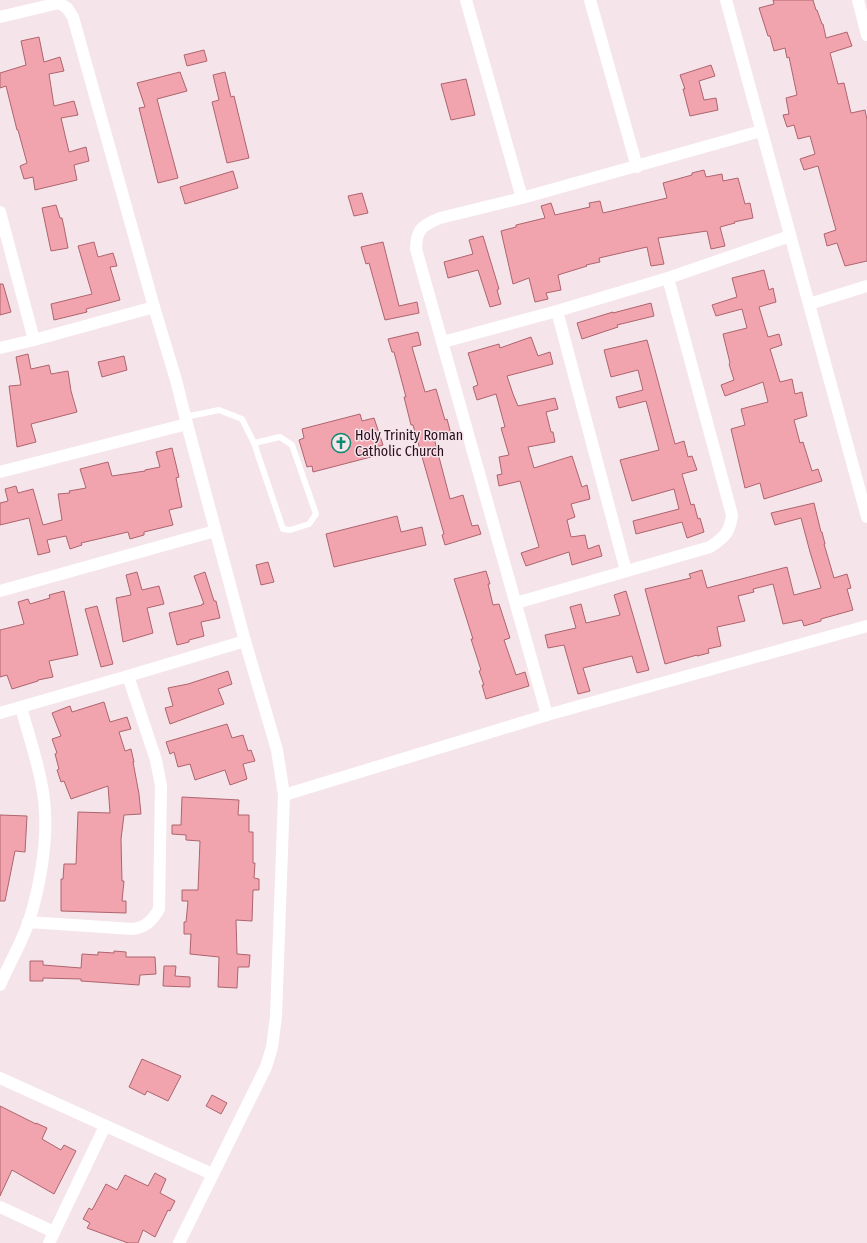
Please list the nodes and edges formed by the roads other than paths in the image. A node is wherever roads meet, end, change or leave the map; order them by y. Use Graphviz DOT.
graph roads {
  1 [pos="466,0"];
  2 [pos="590,0"];
  3 [pos="726,0"];
  4 [pos="858,0"];
  5 [pos="0,17"];
  6 [pos="867,35"];
  7 [pos="761,131"];
  8 [pos="637,167"];
  9 [pos="522,198"];
  10 [pos="0,212"];
  11 [pos="790,236"];
  12 [pos="668,278"];
  13 [pos="867,286"];
  14 [pos="809,304"];
  15 [pos="154,307"];
  16 [pos="557,311"];
  17 [pos="34,340"];
  18 [pos="443,342"];
  19 [pos="0,348"];
  20 [pos="186,420"];
  21 [pos="254,443"];
  22 [pos="0,472"];
  23 [pos="867,517"];
  24 [pos="215,531"];
  25 [pos="626,571"];
  26 [pos="0,591"];
  27 [pos="516,603"];
  28 [pos="867,626"];
  29 [pos="244,641"];
  30 [pos="128,676"];
  31 [pos="21,707"];
  32 [pos="0,713"];
  33 [pos="547,715"];
  34 [pos="284,795"];
  35 [pos="28,922"];
  36 [pos="0,985"];
  37 [pos="0,1078"];
  38 [pos="105,1126"];
  39 [pos="212,1174"];
  40 [pos="0,1207"];
  41 [pos="52,1237"];
  42 [pos="179,1243"];
  1 -- 9 [label="street"];
  2 -- 8 [label="street"];
  3 -- 7 [label="street"];
  4 -- 6 [label="street"];
  5 -- 15 [label="street"];
  7 -- 8 [label="street"];
  7 -- 11 [label="street"];
  8 -- 9 [label="street"];
  9 -- 18 [label="street"];
  10 -- 17 [label="street"];
  11 -- 12 [label="street"];
  11 -- 14 [label="street"];
  12 -- 16 [label="street"];
  12 -- 25 [label="street"];
  13 -- 14 [label="street"];
  14 -- 23 [label="street"];
  15 -- 17 [label="street"];
  15 -- 20 [label="street"];
  16 -- 18 [label="street"];
  16 -- 25 [label="street"];
  17 -- 19 [label="street"];
  18 -- 27 [label="street"];
  20 -- 21 [label="lane"];
  20 -- 22 [label="street"];
  20 -- 24 [label="street"];
  21 -- 21 [label="lane"];
  24 -- 26 [label="street"];
  24 -- 29 [label="street"];
  25 -- 27 [label="street"];
  27 -- 33 [label="street"];
  28 -- 33 [label="street"];
  29 -- 30 [label="street"];
  29 -- 34 [label="street"];
  30 -- 31 [label="street"];
  30 -- 35 [label="street"];
  31 -- 32 [label="street"];
  31 -- 35 [label="street"];
  33 -- 34 [label="street"];
  34 -- 39 [label="street"];
  35 -- 36 [label="street"];
  37 -- 38 [label="street"];
  38 -- 39 [label="street"];
  38 -- 41 [label="street"];
  39 -- 42 [label="street"];
  40 -- 41 [label="street"];
}
